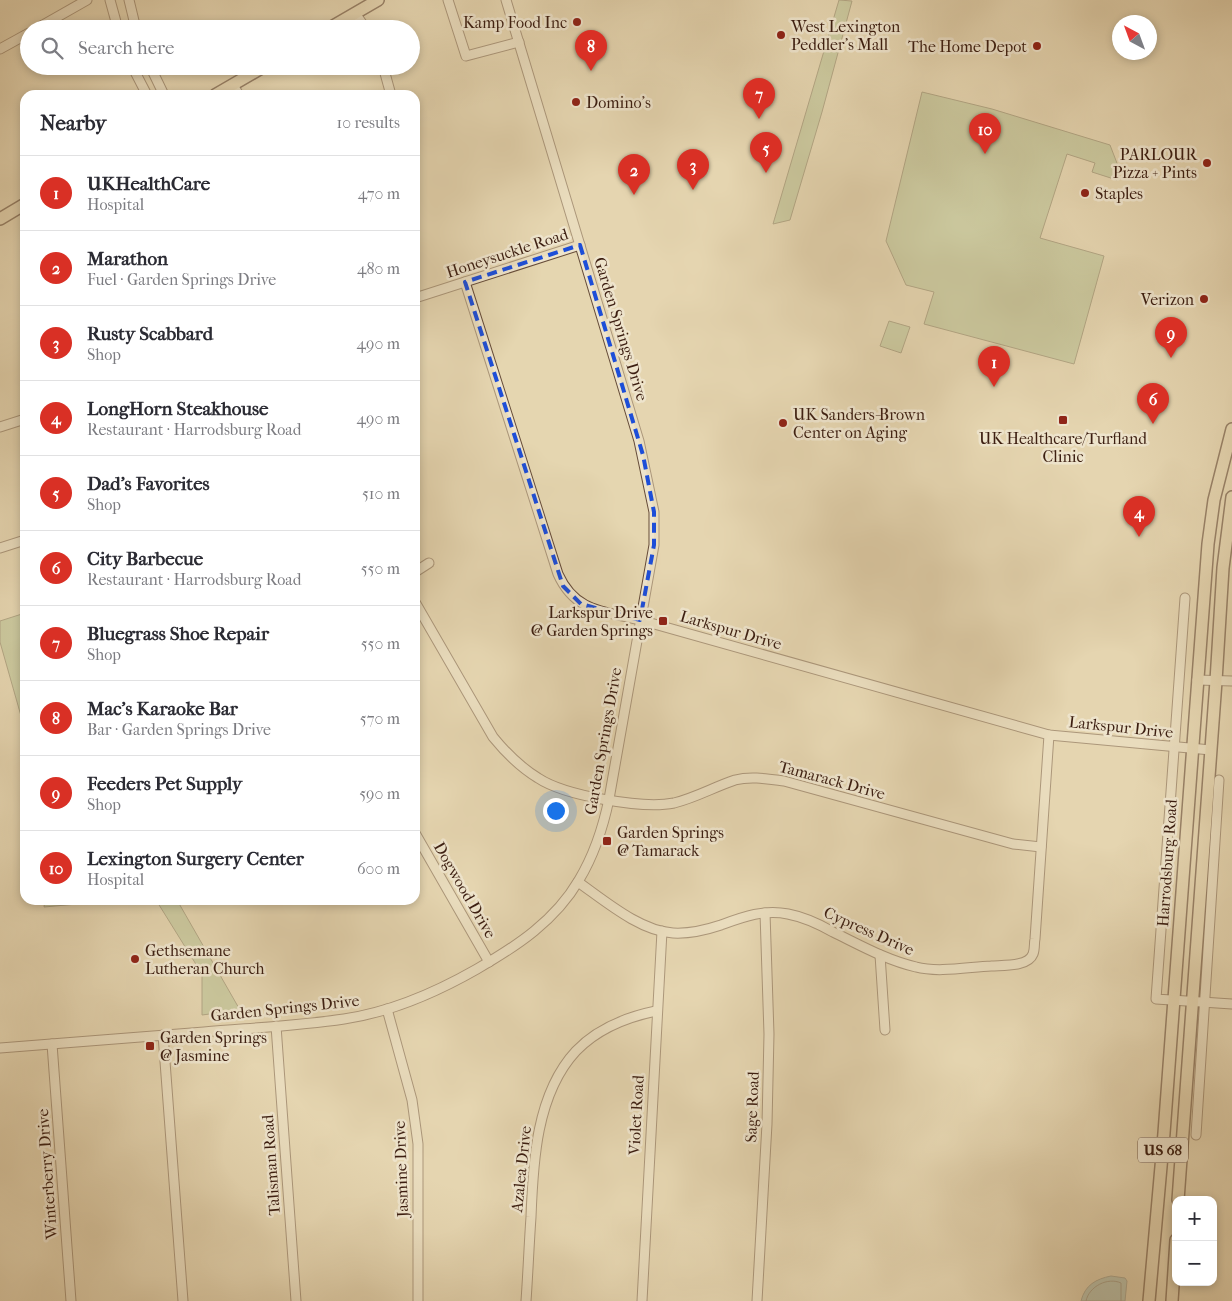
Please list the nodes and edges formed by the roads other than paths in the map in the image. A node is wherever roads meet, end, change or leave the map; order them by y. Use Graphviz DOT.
graph roads {
  1 [pos="87,0"];
  2 [pos="110,0"];
  3 [pos="129,0"];
  4 [pos="378,0"];
  5 [pos="448,0"];
  6 [pos="506,0"];
  7 [pos="355,13"];
  8 [pos="52,20"];
  9 [pos="116,20"];
  10 [pos="134,20"];
  11 [pos="343,20"];
  12 [pos="360,20"];
  13 [pos="20,38"];
  14 [pos="519,42"];
  15 [pos="0,50"];
  16 [pos="137,75"];
  17 [pos="154,75"];
  18 [pos="254,75"];
  19 [pos="385,75"];
  20 [pos="144,90"];
  21 [pos="162,90"];
  22 [pos="236,90"];
  23 [pos="389,90"];
  24 [pos="20,207"];
  25 [pos="0,219"];
  26 [pos="580,245"];
  27 [pos="465,282"];
  28 [pos="420,296"];
  29 [pos="20,421"];
  30 [pos="0,427"];
  31 [pos="1232,429"];
  32 [pos="1232,492"];
  33 [pos="1232,497"];
  34 [pos="1214,500"];
  35 [pos="20,542"];
  36 [pos="0,548"];
  37 [pos="430,563"];
  38 [pos="420,569"];
  39 [pos="1185,598"];
  40 [pos="420,611"];
  41 [pos="640,620"];
  42 [pos="1197,680"];
  43 [pos="1216,681"];
  44 [pos="1232,681"];
  45 [pos="1049,735"];
  46 [pos="1175,748"];
  47 [pos="1192,749"];
  48 [pos="1211,750"];
  49 [pos="1219,780"];
  50 [pos="609,799"];
  51 [pos="420,842"];
  52 [pos="1041,847"];
  53 [pos="578,882"];
  54 [pos="765,913"];
  55 [pos="662,932"];
  56 [pos="880,955"];
  57 [pos="490,962"];
  58 [pos="1174,999"];
  59 [pos="1192,1000"];
  60 [pos="1206,1001"];
  61 [pos="1232,1004"];
  62 [pos="387,1009"];
  63 [pos="656,1011"];
  64 [pos="276,1026"];
  65 [pos="886,1030"];
  66 [pos="163,1035"];
  67 [pos="52,1044"];
  68 [pos="0,1048"];
  69 [pos="1196,1135"];
  70 [pos="1178,1196"];
  71 [pos="1176,1241"];
  72 [pos="71,1301"];
  73 [pos="183,1301"];
  74 [pos="296,1301"];
  75 [pos="418,1301"];
  76 [pos="526,1301"];
  77 [pos="642,1301"];
  78 [pos="757,1301"];
  79 [pos="1149,1301"];
  80 [pos="1172,1301"];
  1 -- 8 [label="street"];
  2 -- 9 [label="street"];
  3 -- 10 [label="street"];
  4 -- 7 [label="main road"];
  5 -- 14 [label="street"];
  6 -- 14 [label="street, Garden Springs Drive"];
  7 -- 11 [label="main road"];
  7 -- 12 [label="street"];
  13 -- 15 [label="street"];
  14 -- 26 [label="street, Garden Springs Drive"];
  16 -- 20 [label="street"];
  17 -- 21 [label="street"];
  18 -- 22 [label="main road"];
  19 -- 23 [label="street"];
  24 -- 25 [label="main road"];
  26 -- 27 [label="street, Honeysuckle Road"];
  26 -- 41 [label="street, Garden Springs Drive"];
  27 -- 28 [label="street, Honeysuckle Road"];
  27 -- 41 [label="street, Larkspur Drive"];
  29 -- 30 [label="street"];
  31 -- 34 [label="main road, Harrodsburg Road / US 68"];
  32 -- 34 [label="street"];
  33 -- 43 [label="main road, US 68"];
  34 -- 42 [label="main road, Harrodsburg Road / US 68"];
  35 -- 36 [label="street"];
  37 -- 38 [label="street"];
  39 -- 46 [label="street"];
  40 -- 50 [label="street, Tamarack Drive"];
  41 -- 45 [label="street, Larkspur Drive"];
  41 -- 50 [label="street, Garden Springs Drive"];
  42 -- 43 [label="street"];
  42 -- 47 [label="main road, Harrodsburg Road / US 68"];
  43 -- 44 [label="street"];
  43 -- 48 [label="main road, US 68"];
  45 -- 46 [label="street, Larkspur Drive"];
  45 -- 52 [label="street, Cypress Drive"];
  46 -- 47 [label="street, Larkspur Drive"];
  46 -- 58 [label="street"];
  47 -- 48 [label="street, Larkspur Drive"];
  47 -- 58 [label="main road, Harrodsburg Road / US 68"];
  48 -- 59 [label="main road, US 68"];
  49 -- 60 [label="street"];
  50 -- 52 [label="street, Tamarack Drive"];
  50 -- 53 [label="street, Garden Springs Drive"];
  51 -- 57 [label="street, Dogwood Drive"];
  52 -- 56 [label="street, Cypress Drive"];
  53 -- 55 [label="street, Cypress Drive"];
  53 -- 57 [label="street, Garden Springs Drive"];
  54 -- 55 [label="street, Cypress Drive"];
  54 -- 56 [label="street, Cypress Drive"];
  54 -- 78 [label="street, Sage Road"];
  55 -- 63 [label="street, Violet Road"];
  56 -- 65 [label="street"];
  57 -- 62 [label="street, Garden Springs Drive"];
  58 -- 59 [label="street"];
  58 -- 79 [label="main road, Harrodsburg Road / US 68"];
  59 -- 60 [label="street"];
  59 -- 70 [label="main road, US 68"];
  60 -- 61 [label="street"];
  60 -- 69 [label="street"];
  62 -- 64 [label="street, Garden Springs Drive"];
  62 -- 75 [label="street, Jasmine Drive"];
  63 -- 76 [label="street, Azalea Drive"];
  63 -- 77 [label="street, Violet Road"];
  64 -- 66 [label="street, Garden Springs Drive"];
  64 -- 74 [label="street, Talisman Road"];
  66 -- 67 [label="street, Garden Springs Drive"];
  66 -- 73 [label="street"];
  67 -- 68 [label="street, Garden Springs Drive"];
  67 -- 72 [label="street, Winterberry Drive"];
  71 -- 80 [label="main road"];
}
